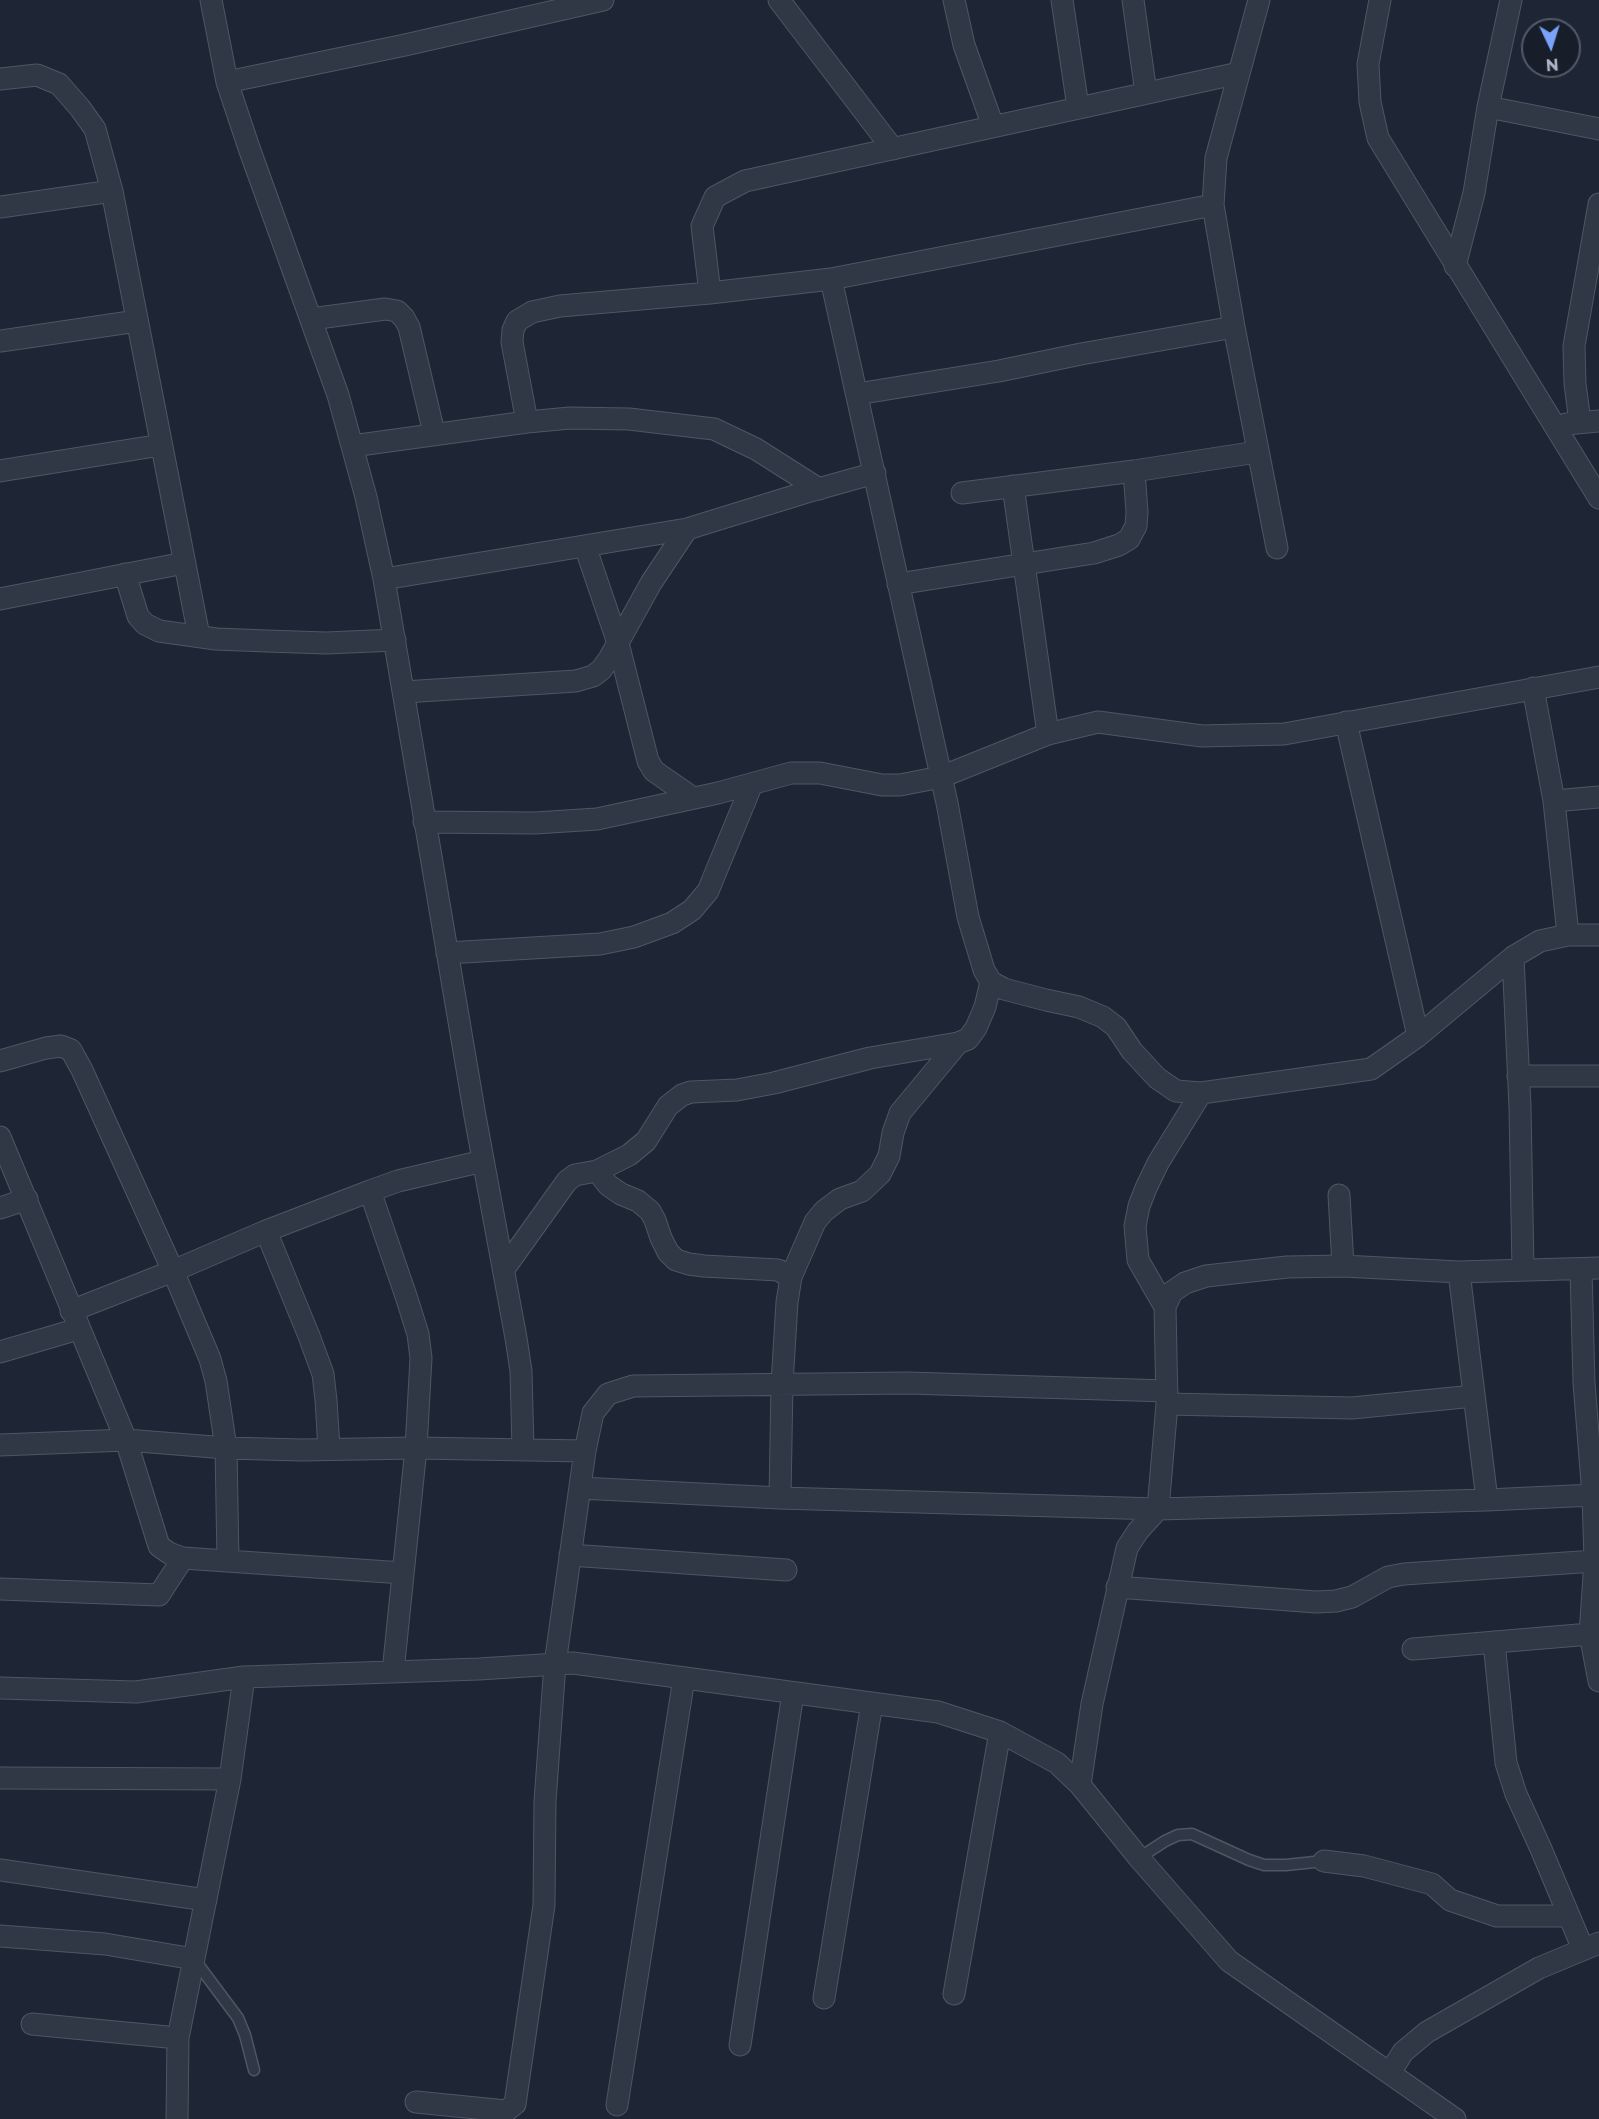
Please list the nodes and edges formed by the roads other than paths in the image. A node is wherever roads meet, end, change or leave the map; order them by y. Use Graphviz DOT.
graph roads {
  1 [pos="211,0"];
  2 [pos="603,0"];
  3 [pos="779,0"];
  4 [pos="954,0"];
  5 [pos="1062,0"];
  6 [pos="1132,0"];
  7 [pos="1259,0"];
  8 [pos="1380,0"];
  9 [pos="1511,0"];
  10 [pos="1239,73"];
  11 [pos="0,79"];
  12 [pos="227,82"];
  13 [pos="1146,93"];
  14 [pos="1078,107"];
  15 [pos="1488,107"];
  16 [pos="993,126"];
  17 [pos="1599,129"];
  18 [pos="893,149"];
  19 [pos="112,191"];
  20 [pos="1599,204"];
  21 [pos="1213,205"];
  22 [pos="0,207"];
  23 [pos="1455,266"];
  24 [pos="831,279"];
  25 [pos="710,293"];
  26 [pos="311,319"];
  27 [pos="137,321"];
  28 [pos="1234,327"];
  29 [pos="0,340"];
  30 [pos="857,394"];
  31 [pos="527,422"];
  32 [pos="1589,422"];
  33 [pos="1553,425"];
  34 [pos="434,433"];
  35 [pos="161,445"];
  36 [pos="352,446"];
  37 [pos="1257,452"];
  38 [pos="0,471"];
  39 [pos="1134,471"];
  40 [pos="875,473"];
  41 [pos="1013,486"];
  42 [pos="819,489"];
  43 [pos="963,493"];
  44 [pos="1599,498"];
  45 [pos="687,529"];
  46 [pos="585,546"];
  47 [pos="1277,548"];
  48 [pos="184,563"];
  49 [pos="1024,564"];
  50 [pos="125,574"];
  51 [pos="384,579"];
  52 [pos="898,584"];
  53 [pos="0,599"];
  54 [pos="199,636"];
  55 [pos="395,640"];
  56 [pos="618,643"];
  57 [pos="1599,677"];
  58 [pos="1533,688"];
  59 [pos="404,692"];
  60 [pos="1346,722"];
  61 [pos="1048,734"];
  62 [pos="941,777"];
  63 [pos="752,784"];
  64 [pos="1599,797"];
  65 [pos="693,798"];
  66 [pos="1554,801"];
  67 [pos="424,822"];
  68 [pos="1568,935"];
  69 [pos="1599,935"];
  70 [pos="447,953"];
  71 [pos="1513,957"];
  72 [pos="992,982"];
  73 [pos="1418,1036"];
  74 [pos="958,1044"];
  75 [pos="0,1061"];
  76 [pos="1518,1076"];
  77 [pos="1599,1076"];
  78 [pos="1201,1093"];
  79 [pos="0,1137"];
  80 [pos="483,1161"];
  81 [pos="597,1171"];
  82 [pos="370,1191"];
  83 [pos="1339,1195"];
  84 [pos="27,1199"];
  85 [pos="0,1208"];
  86 [pos="266,1231"];
  87 [pos="1343,1266"];
  88 [pos="1590,1268"];
  89 [pos="504,1269"];
  90 [pos="1523,1270"];
  91 [pos="173,1271"];
  92 [pos="1459,1272"];
  93 [pos="791,1277"];
  94 [pos="1165,1307"];
  95 [pos="75,1320"];
  96 [pos="0,1352"];
  97 [pos="1592,1382"];
  98 [pos="782,1384"];
  99 [pos="1474,1396"];
  100 [pos="1167,1397"];
  101 [pos="126,1440"];
  102 [pos="0,1445"];
  103 [pos="226,1448"];
  104 [pos="416,1448"];
  105 [pos="329,1449"];
  106 [pos="523,1450"];
  107 [pos="585,1451"];
  108 [pos="580,1488"];
  109 [pos="1593,1495"];
  110 [pos="780,1498"];
  111 [pos="1487,1500"];
  112 [pos="1158,1509"];
  113 [pos="570,1555"];
  114 [pos="183,1558"];
  115 [pos="228,1561"];
  116 [pos="1595,1561"];
  117 [pos="786,1570"];
  118 [pos="404,1573"];
  119 [pos="1117,1587"];
  120 [pos="0,1589"];
  121 [pos="1590,1634"];
  122 [pos="1494,1642"];
  123 [pos="1413,1649"];
  124 [pos="1596,1655"];
  125 [pos="555,1664"];
  126 [pos="393,1672"];
  127 [pos="244,1677"];
  128 [pos="684,1678"];
  129 [pos="1599,1681"];
  130 [pos="0,1688"];
  131 [pos="793,1693"];
  132 [pos="872,1703"];
  133 [pos="1000,1732"];
  134 [pos="0,1778"];
  135 [pos="230,1779"];
  136 [pos="1080,1785"];
  137 [pos="1139,1858"];
  138 [pos="1324,1861"];
  139 [pos="0,1869"];
  140 [pos="206,1900"];
  141 [pos="1569,1916"];
  142 [pos="0,1936"];
  143 [pos="1591,1946"];
  144 [pos="194,1959"];
  145 [pos="954,1994"];
  146 [pos="824,1998"];
  147 [pos="32,2024"];
  148 [pos="178,2038"];
  149 [pos="740,2045"];
  150 [pos="254,2070"];
  151 [pos="1390,2073"];
  152 [pos="416,2102"];
  153 [pos="617,2105"];
  154 [pos="177,2119"];
  155 [pos="1455,2119"];
  1 -- 12 [label="street"];
  2 -- 12 [label="street"];
  3 -- 18 [label="street"];
  4 -- 16 [label="street"];
  5 -- 14 [label="street"];
  6 -- 13 [label="street"];
  7 -- 10 [label="street"];
  8 -- 23 [label="street"];
  9 -- 15 [label="street"];
  10 -- 13 [label="street"];
  10 -- 21 [label="street"];
  11 -- 19 [label="street"];
  12 -- 26 [label="street"];
  13 -- 14 [label="street"];
  14 -- 16 [label="street"];
  15 -- 17 [label="street"];
  15 -- 23 [label="street"];
  16 -- 18 [label="street"];
  18 -- 25 [label="street"];
  19 -- 22 [label="street"];
  19 -- 27 [label="street"];
  20 -- 32 [label="street"];
  21 -- 24 [label="street"];
  21 -- 28 [label="street"];
  23 -- 33 [label="street"];
  24 -- 25 [label="street"];
  24 -- 30 [label="street"];
  25 -- 31 [label="street"];
  26 -- 34 [label="street"];
  26 -- 36 [label="street"];
  27 -- 29 [label="street"];
  27 -- 35 [label="street"];
  28 -- 30 [label="street"];
  28 -- 37 [label="street"];
  30 -- 40 [label="street"];
  31 -- 34 [label="street"];
  31 -- 42 [label="street"];
  32 -- 33 [label="street"];
  33 -- 44 [label="street"];
  34 -- 36 [label="street"];
  35 -- 38 [label="street"];
  35 -- 48 [label="street"];
  36 -- 51 [label="street"];
  37 -- 39 [label="street"];
  37 -- 47 [label="street"];
  39 -- 41 [label="street"];
  39 -- 49 [label="street"];
  40 -- 42 [label="street"];
  40 -- 52 [label="street"];
  41 -- 43 [label="street"];
  41 -- 49 [label="street"];
  42 -- 45 [label="street"];
  45 -- 46 [label="street"];
  45 -- 56 [label="street"];
  46 -- 51 [label="street"];
  46 -- 56 [label="street"];
  48 -- 50 [label="street"];
  48 -- 54 [label="street"];
  49 -- 52 [label="street"];
  49 -- 61 [label="street"];
  50 -- 53 [label="street"];
  50 -- 54 [label="street"];
  51 -- 55 [label="street"];
  52 -- 62 [label="street"];
  54 -- 55 [label="street"];
  55 -- 59 [label="street"];
  56 -- 59 [label="street"];
  56 -- 65 [label="street"];
  57 -- 58 [label="street"];
  58 -- 60 [label="street"];
  58 -- 66 [label="street"];
  59 -- 67 [label="street"];
  60 -- 61 [label="street"];
  60 -- 73 [label="street"];
  61 -- 62 [label="street"];
  62 -- 63 [label="street"];
  62 -- 72 [label="street"];
  63 -- 65 [label="street"];
  63 -- 70 [label="street"];
  64 -- 66 [label="street"];
  65 -- 67 [label="street"];
  66 -- 68 [label="street"];
  67 -- 70 [label="street"];
  68 -- 69 [label="street"];
  68 -- 71 [label="street"];
  70 -- 80 [label="street"];
  71 -- 73 [label="street"];
  71 -- 76 [label="street"];
  72 -- 74 [label="street"];
  72 -- 78 [label="street"];
  73 -- 78 [label="street"];
  74 -- 81 [label="street"];
  74 -- 93 [label="street"];
  75 -- 91 [label="street"];
  76 -- 77 [label="street"];
  76 -- 90 [label="street"];
  78 -- 94 [label="street"];
  79 -- 84 [label="street"];
  80 -- 82 [label="street"];
  80 -- 89 [label="street"];
  81 -- 89 [label="street"];
  81 -- 93 [label="street"];
  82 -- 86 [label="street"];
  82 -- 104 [label="street"];
  83 -- 87 [label="street"];
  84 -- 85 [label="street"];
  84 -- 95 [label="street"];
  86 -- 91 [label="street"];
  86 -- 105 [label="street"];
  87 -- 92 [label="street"];
  87 -- 94 [label="street"];
  88 -- 90 [label="street"];
  88 -- 97 [label="street"];
  89 -- 106 [label="street"];
  90 -- 92 [label="street"];
  91 -- 95 [label="street"];
  91 -- 103 [label="street"];
  92 -- 99 [label="street"];
  93 -- 98 [label="street"];
  94 -- 100 [label="street"];
  95 -- 96 [label="street"];
  95 -- 101 [label="street"];
  97 -- 109 [label="street"];
  98 -- 100 [label="street"];
  98 -- 107 [label="street"];
  98 -- 110 [label="street"];
  99 -- 100 [label="street"];
  99 -- 111 [label="street"];
  100 -- 112 [label="street"];
  101 -- 102 [label="street"];
  101 -- 103 [label="street"];
  101 -- 114 [label="street"];
  103 -- 105 [label="street"];
  103 -- 115 [label="street"];
  104 -- 105 [label="street"];
  104 -- 106 [label="street"];
  104 -- 118 [label="street"];
  106 -- 107 [label="street"];
  107 -- 108 [label="street"];
  108 -- 110 [label="street"];
  108 -- 113 [label="street"];
  109 -- 111 [label="street"];
  109 -- 116 [label="street"];
  110 -- 112 [label="street"];
  111 -- 112 [label="street"];
  112 -- 119 [label="street"];
  113 -- 117 [label="street"];
  113 -- 125 [label="street"];
  114 -- 115 [label="street"];
  114 -- 120 [label="street"];
  115 -- 118 [label="street"];
  116 -- 119 [label="street"];
  116 -- 121 [label="street"];
  118 -- 126 [label="street"];
  119 -- 136 [label="street"];
  121 -- 122 [label="street"];
  121 -- 124 [label="street"];
  122 -- 123 [label="street"];
  122 -- 141 [label="street"];
  124 -- 129 [label="street"];
  125 -- 126 [label="street"];
  125 -- 128 [label="street"];
  125 -- 152 [label="street"];
  126 -- 127 [label="street"];
  127 -- 130 [label="street"];
  127 -- 135 [label="street"];
  128 -- 131 [label="street"];
  128 -- 153 [label="street"];
  131 -- 132 [label="street"];
  131 -- 149 [label="street"];
  132 -- 133 [label="street"];
  132 -- 146 [label="street"];
  133 -- 136 [label="street"];
  133 -- 145 [label="street"];
  134 -- 135 [label="street"];
  135 -- 140 [label="street"];
  136 -- 137 [label="street"];
  137 -- 138 [label="lane"];
  137 -- 151 [label="street"];
  138 -- 141 [label="street"];
  139 -- 140 [label="street"];
  140 -- 144 [label="street"];
  141 -- 143 [label="street"];
  142 -- 144 [label="street"];
  143 -- 151 [label="street"];
  144 -- 148 [label="street"];
  144 -- 150 [label="lane"];
  147 -- 148 [label="street"];
  148 -- 154 [label="street"];
  151 -- 155 [label="street"];
}
